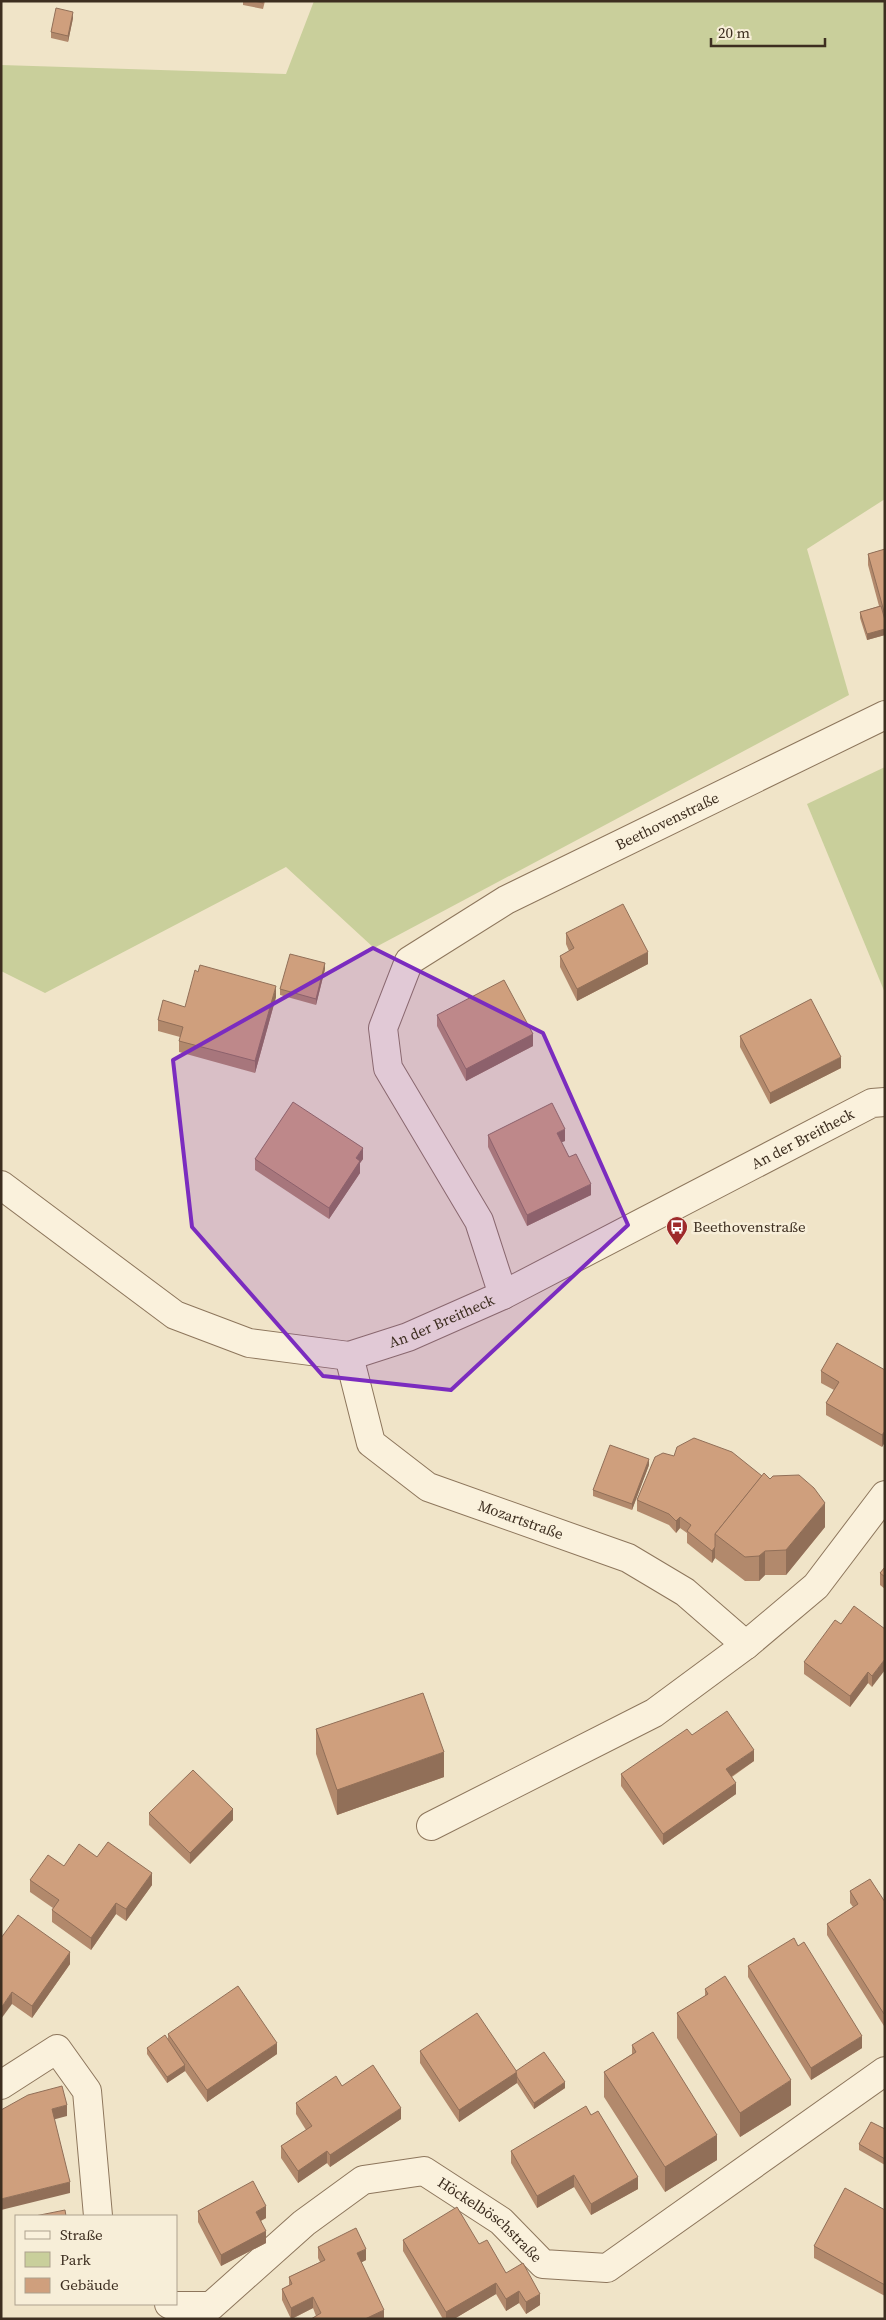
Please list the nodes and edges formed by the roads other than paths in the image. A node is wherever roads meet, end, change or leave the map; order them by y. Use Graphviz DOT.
graph roads {
  1 [pos="885,715"];
  2 [pos="885,1102"];
  3 [pos="1,1185"];
  4 [pos="503,1295"];
  5 [pos="349,1356"];
  6 [pos="885,1496"];
  7 [pos="746,1645"];
  8 [pos="431,1826"];
  9 [pos="885,2071"];
  10 [pos="1,2086"];
  11 [pos="98,2215"];
  12 [pos="171,2305"];
  1 -- 4 [label="street, Beethovenstraße"];
  2 -- 4 [label="street, An der Breitheck"];
  3 -- 5 [label="street, An der Breitheck"];
  4 -- 5 [label="street, An der Breitheck"];
  5 -- 7 [label="street, Mozartstraße"];
  6 -- 7 [label="street"];
  7 -- 8 [label="street"];
  9 -- 12 [label="street, Höckelböschstraße"];
  10 -- 11 [label="street"];
}
